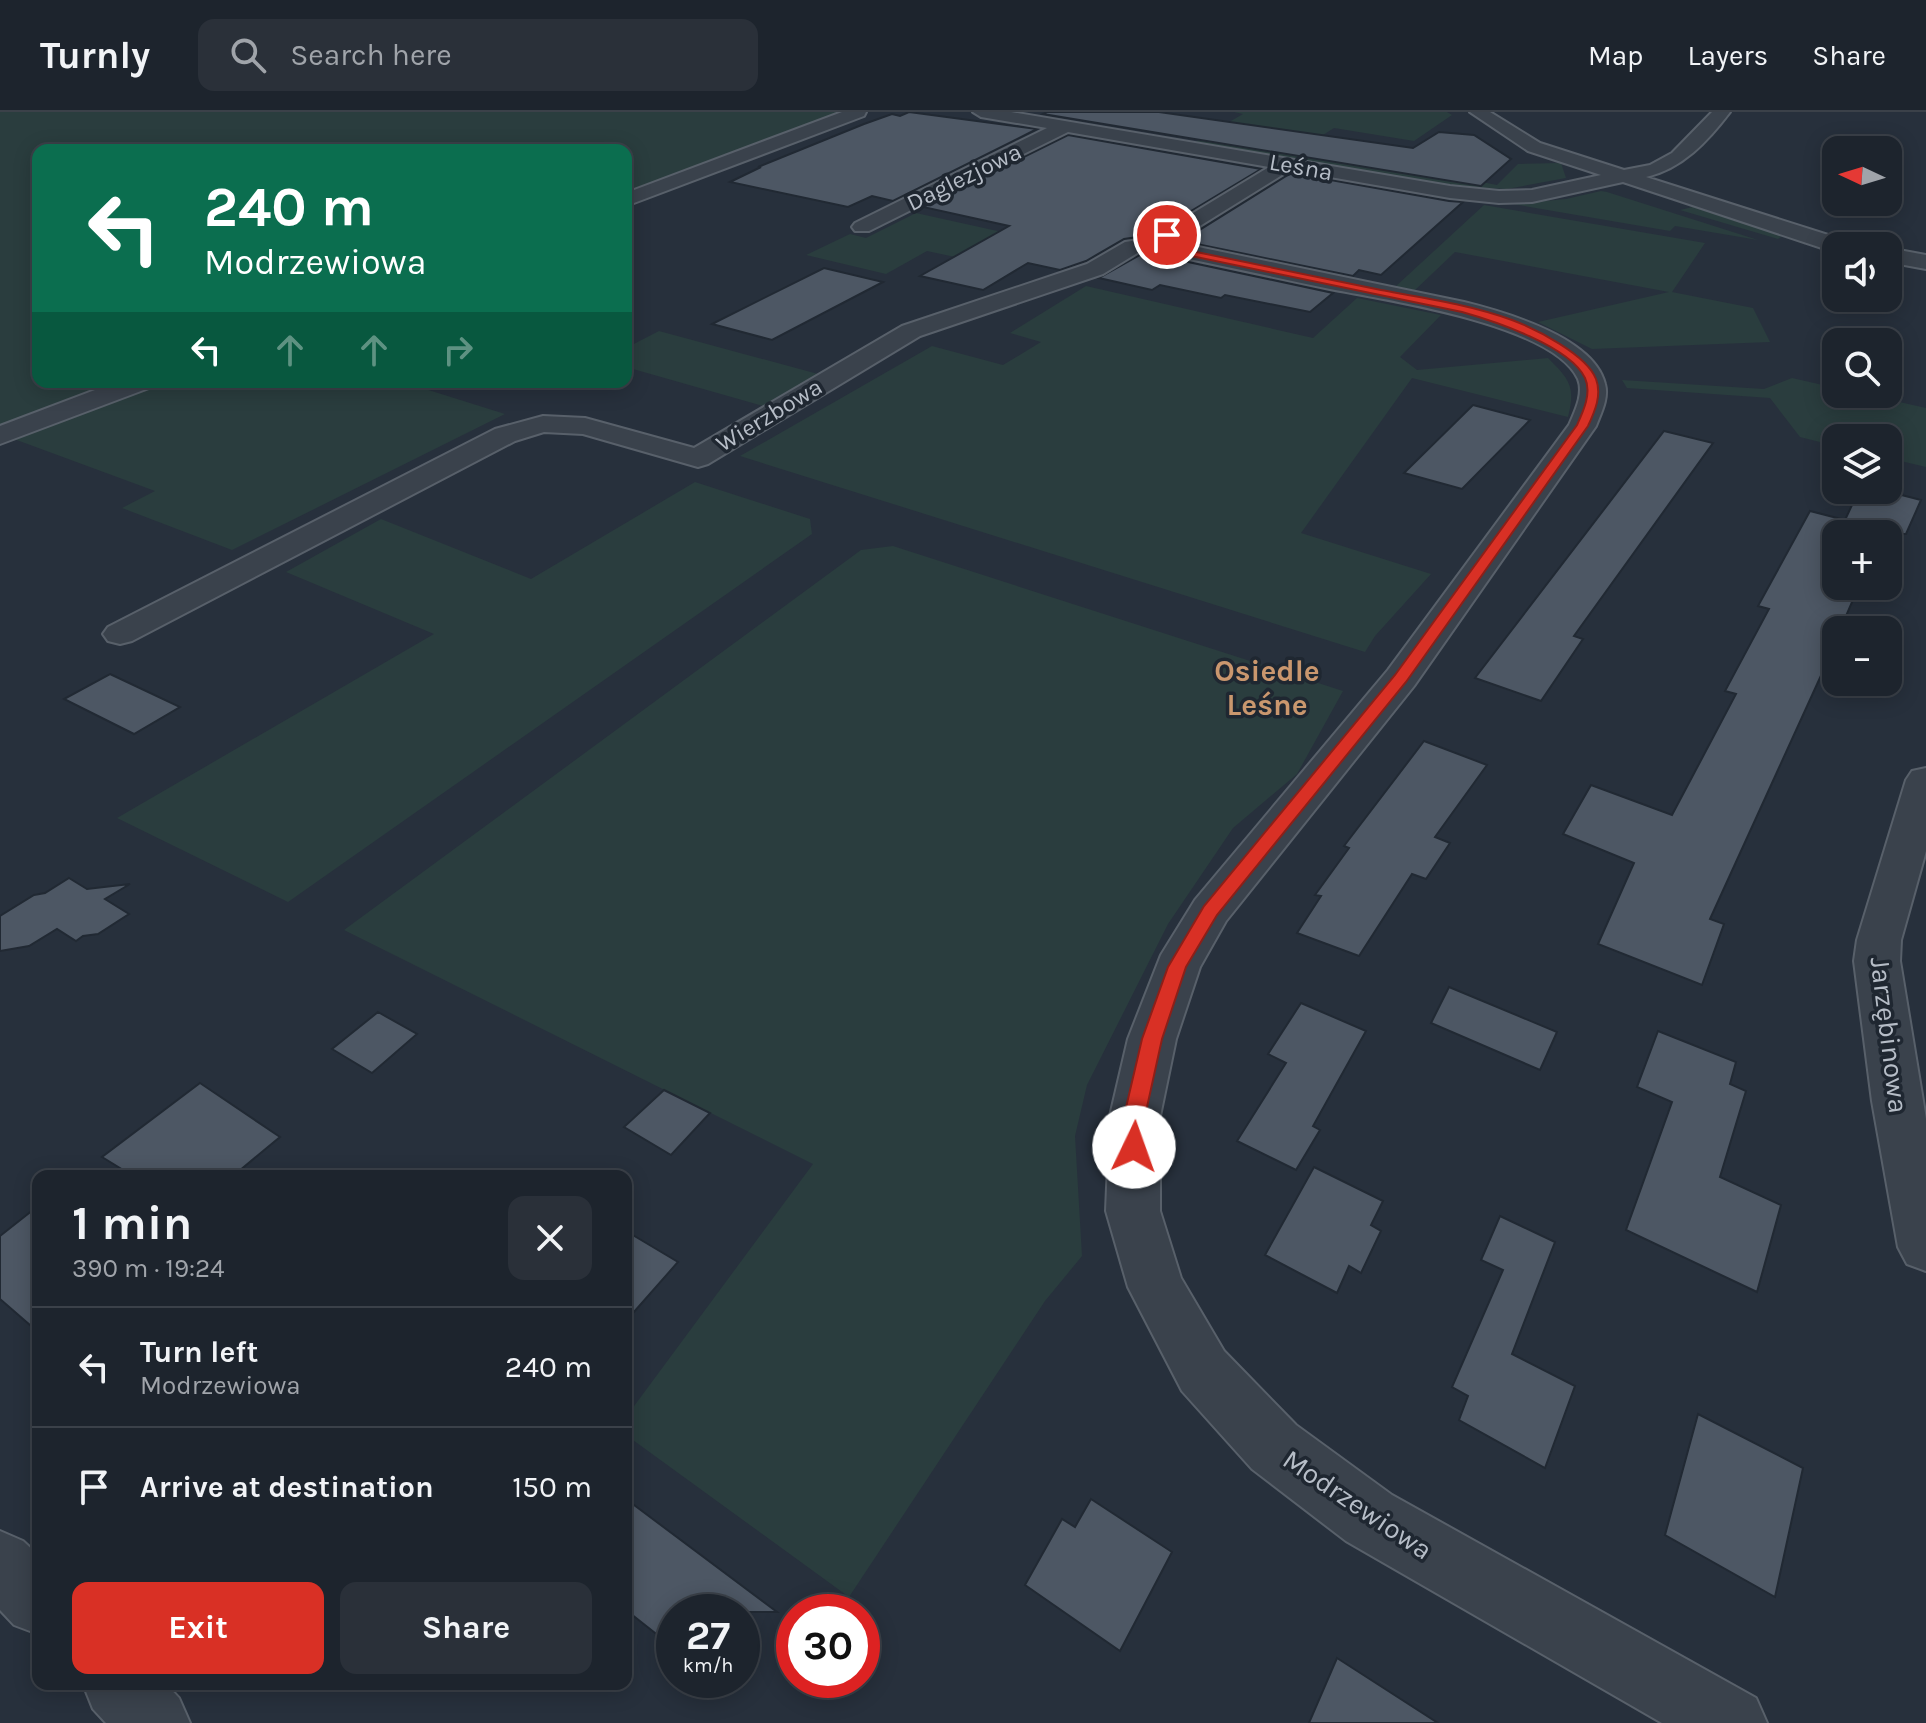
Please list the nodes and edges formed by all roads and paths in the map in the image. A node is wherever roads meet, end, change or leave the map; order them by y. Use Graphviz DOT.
graph roads {
  1 [pos="858,112"];
  2 [pos="981,112"];
  3 [pos="1478,112"];
  4 [pos="1722,112"];
  5 [pos="1066,126"];
  6 [pos="1285,165"];
  7 [pos="1621,177"];
  8 [pos="632,198"];
  9 [pos="862,227"];
  10 [pos="1822,241"];
  11 [pos="1158,243"];
  12 [pos="1902,258"];
  13 [pos="1926,262"];
  14 [pos="124,388"];
  15 [pos="0,436"];
  16 [pos="120,634"];
  17 [pos="1926,780"];
  18 [pos="1926,1247"];
  19 [pos="0,1564"];
  20 [pos="32,1595"];
  21 [pos="124,1690"];
  22 [pos="154,1723"];
  23 [pos="1731,1723"];
  1 -- 8 [label="street"];
  2 -- 5 [label="street, Leśna"];
  3 -- 7 [label="street, Leśna"];
  4 -- 7 [label="street"];
  5 -- 6 [label="street, Leśna"];
  5 -- 9 [label="street, Daglezjowa"];
  6 -- 7 [label="street, Leśna"];
  6 -- 11 [label="street"];
  7 -- 10 [label="street, Leśna"];
  11 -- 16 [label="street, Wierzbowa"];
  11 -- 23 [label="street, Modrzewiowa"];
  12 -- 13 [label="street"];
  14 -- 15 [label="street"];
  17 -- 18 [label="street, Jarzębinowa"];
  19 -- 20 [label="street"];
  21 -- 22 [label="street"];
}
